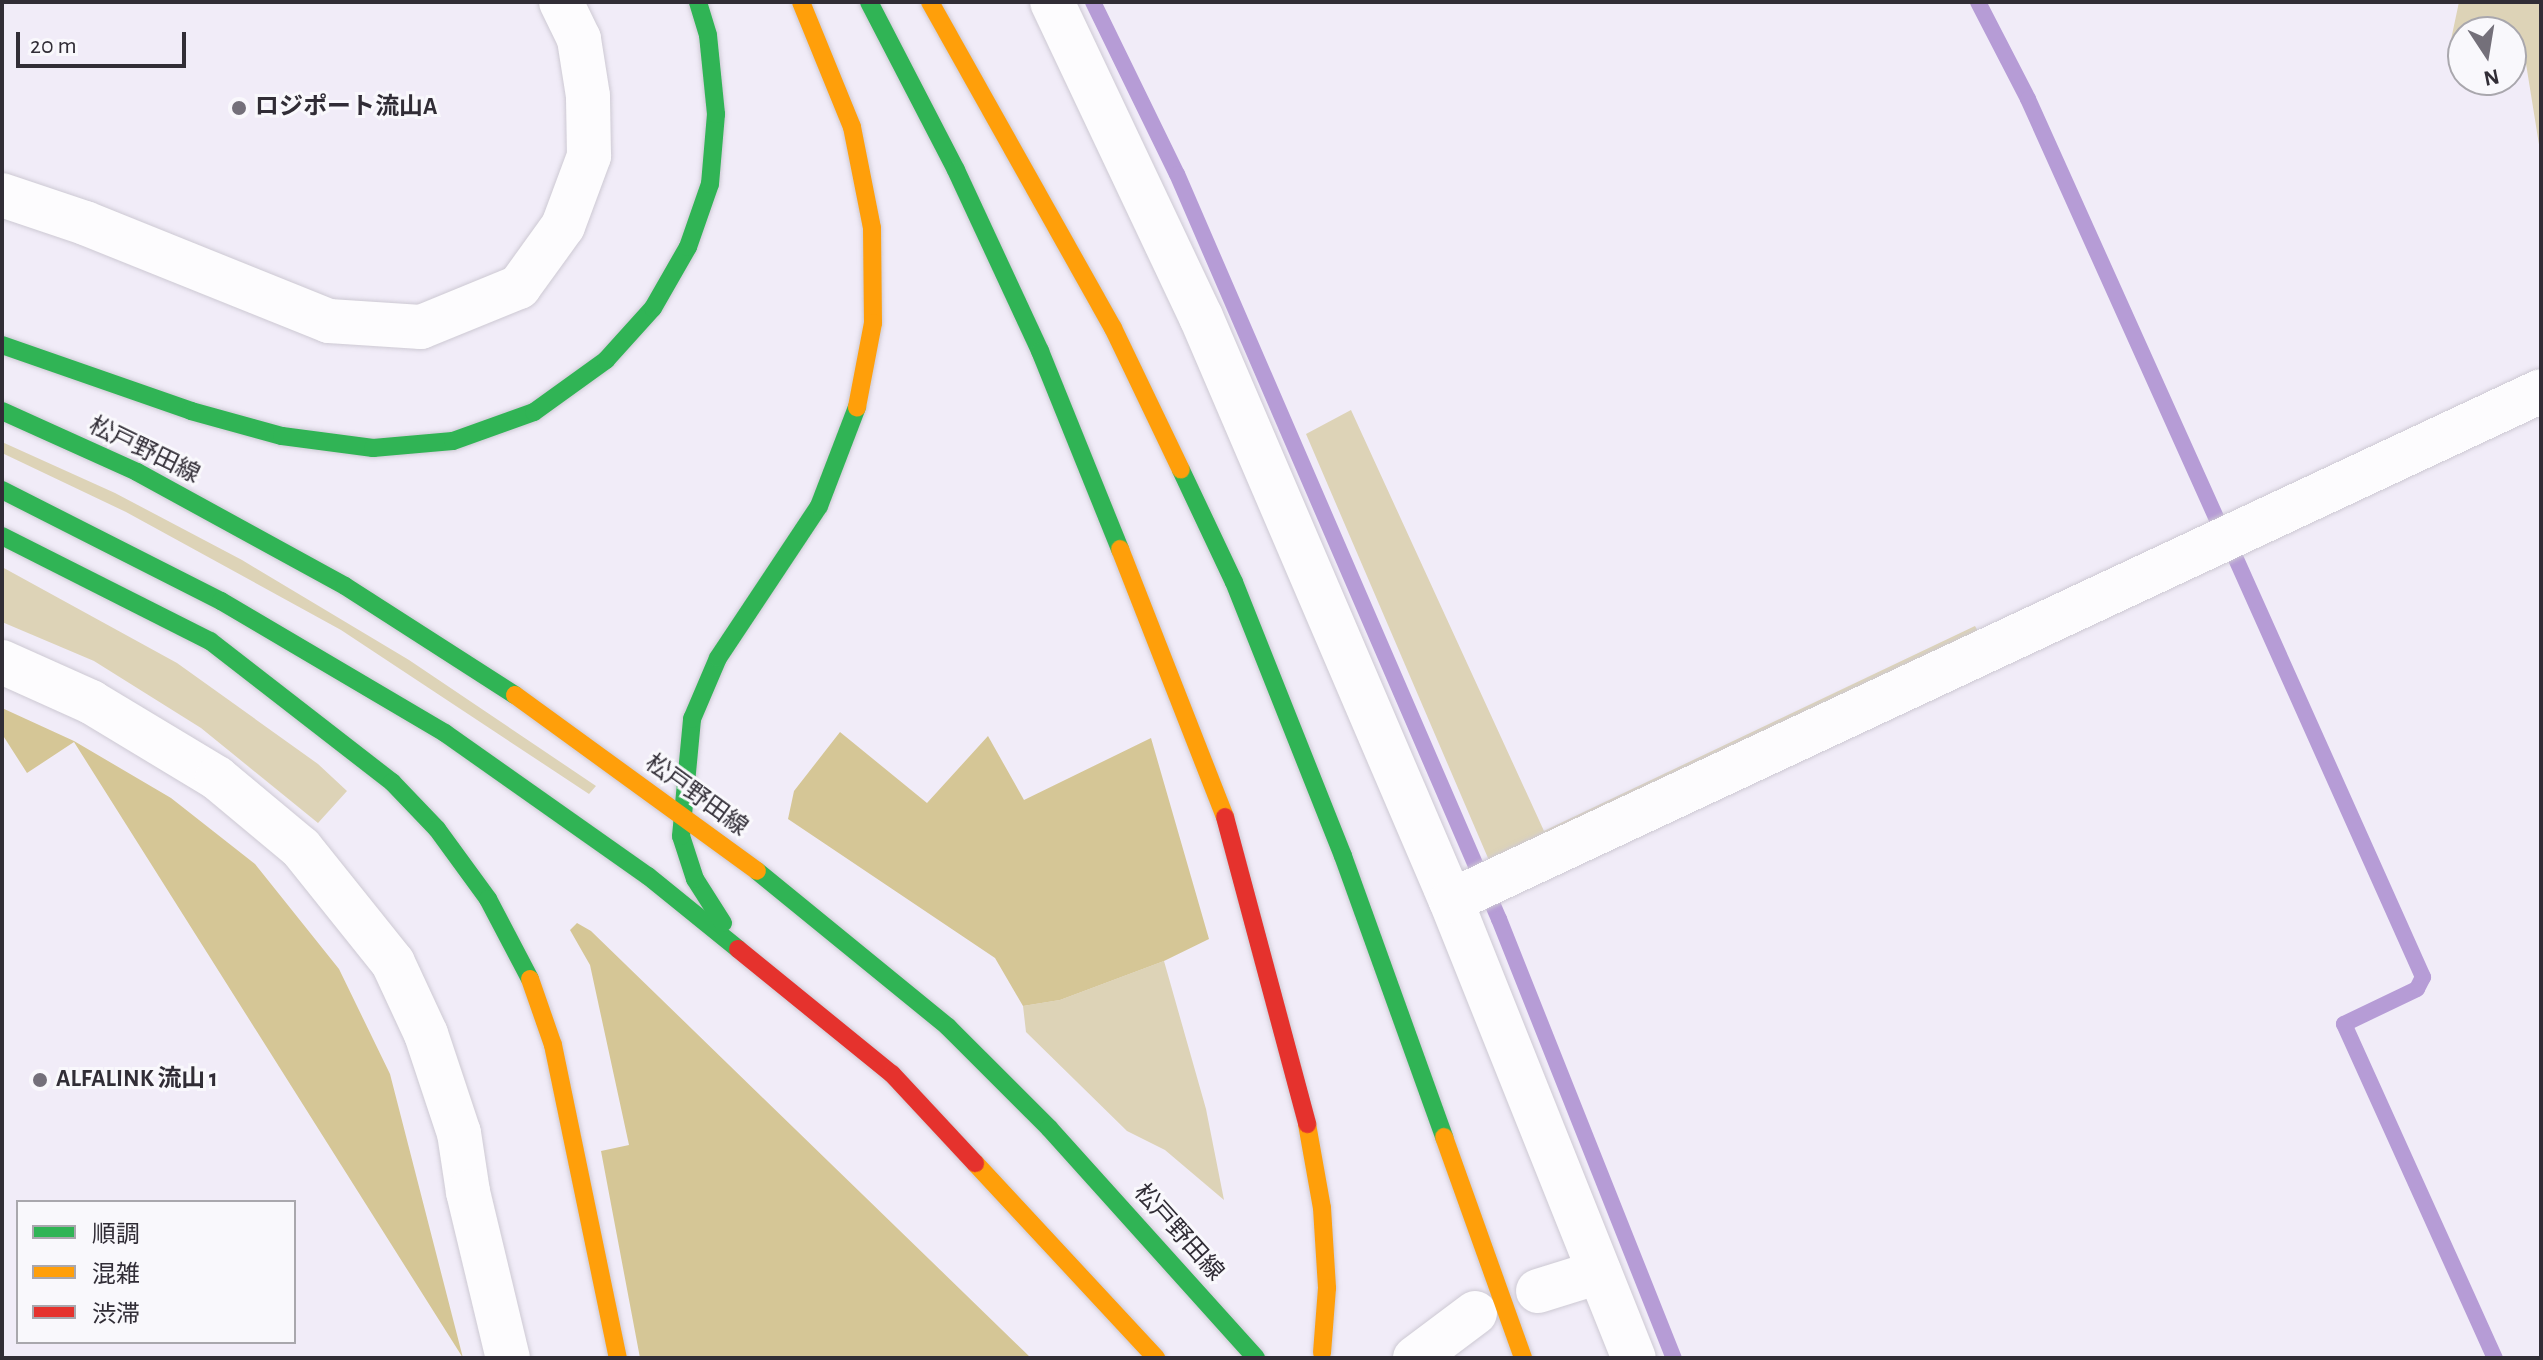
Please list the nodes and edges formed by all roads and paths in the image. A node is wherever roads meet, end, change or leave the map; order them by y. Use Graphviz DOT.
graph roads {
  1 [pos="561,2"];
  2 [pos="698,2"];
  3 [pos="801,2"];
  4 [pos="869,2"];
  5 [pos="930,2"];
  6 [pos="1052,2"];
  7 [pos="2,195"];
  8 [pos="2,345"];
  9 [pos="2541,391"];
  10 [pos="2,411"];
  11 [pos="2,490"];
  12 [pos="2,536"];
  13 [pos="2,662"];
  14 [pos="679,812"];
  15 [pos="1475,890"];
  16 [pos="740,950"];
  17 [pos="1599,1272"];
  18 [pos="1538,1291"];
  19 [pos="1475,1313"];
  20 [pos="1322,1353"];
  21 [pos="508,1358"];
  22 [pos="618,1358"];
  23 [pos="1156,1358"];
  24 [pos="1256,1358"];
  25 [pos="1415,1358"];
  26 [pos="1523,1358"];
  27 [pos="1634,1358"];
  1 -- 7 [label="street"];
  2 -- 8 [label="main road"];
  3 -- 14 [label="main road"];
  4 -- 20 [label="main road"];
  5 -- 26 [label="main road"];
  6 -- 15 [label="street"];
  9 -- 15 [label="street"];
  10 -- 14 [label="main road, 松戸野田線"];
  11 -- 16 [label="main road"];
  12 -- 22 [label="main road"];
  13 -- 21 [label="street"];
  14 -- 16 [label="main road"];
  14 -- 24 [label="main road, 松戸野田線"];
  15 -- 17 [label="street"];
  16 -- 23 [label="main road"];
  17 -- 18 [label="street"];
  17 -- 27 [label="street"];
  19 -- 25 [label="street"];
}
